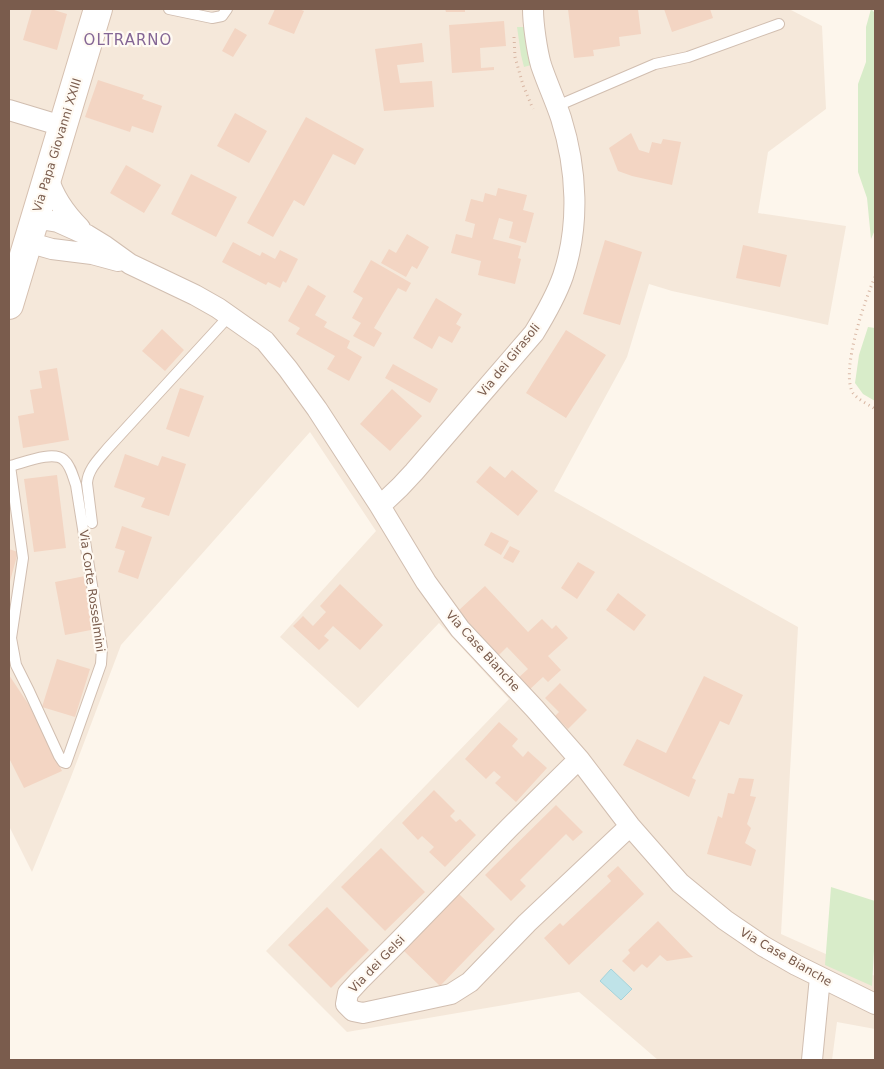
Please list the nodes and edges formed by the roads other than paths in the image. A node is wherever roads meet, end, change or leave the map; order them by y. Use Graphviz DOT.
graph roads {
  1 [pos="98,9"];
  2 [pos="169,9"];
  3 [pos="227,9"];
  4 [pos="533,9"];
  5 [pos="779,24"];
  6 [pos="557,106"];
  7 [pos="9,110"];
  8 [pos="62,126"];
  9 [pos="48,177"];
  10 [pos="30,233"];
  11 [pos="87,235"];
  12 [pos="130,264"];
  13 [pos="11,292"];
  14 [pos="230,315"];
  15 [pos="9,466"];
  16 [pos="380,506"];
  17 [pos="92,523"];
  18 [pos="579,759"];
  19 [pos="630,826"];
  20 [pos="820,978"];
  21 [pos="875,1004"];
  22 [pos="812,1060"];
  1 -- 8 [label="main road, Via Papa Giovanni XXIII"];
  2 -- 3 [label="lane"];
  4 -- 6 [label="street, Via dei Girasoli"];
  5 -- 6 [label="lane"];
  6 -- 16 [label="street, Via dei Girasoli"];
  7 -- 8 [label="street"];
  8 -- 9 [label="main road, Via Papa Giovanni XXIII"];
  9 -- 10 [label="main road, Via Papa Giovanni XXIII"];
  9 -- 11 [label="street, Via Case Bianche"];
  10 -- 11 [label="street, Via Case Bianche"];
  10 -- 12 [label="street, Via Case Bianche"];
  10 -- 13 [label="main road, Via Papa Giovanni XXIII"];
  11 -- 12 [label="street, Via Case Bianche"];
  12 -- 14 [label="street, Via Case Bianche"];
  14 -- 16 [label="street, Via Case Bianche"];
  14 -- 17 [label="lane"];
  15 -- 15 [label="lane, Via Corte Rosselmini"];
  16 -- 18 [label="street, Via Case Bianche"];
  18 -- 19 [label="street, Via Case Bianche"];
  18 -- 19 [label="street, Via dei Gelsi"];
  19 -- 20 [label="street, Via Case Bianche"];
  20 -- 21 [label="street, Via Case Bianche"];
  20 -- 22 [label="street"];
}
